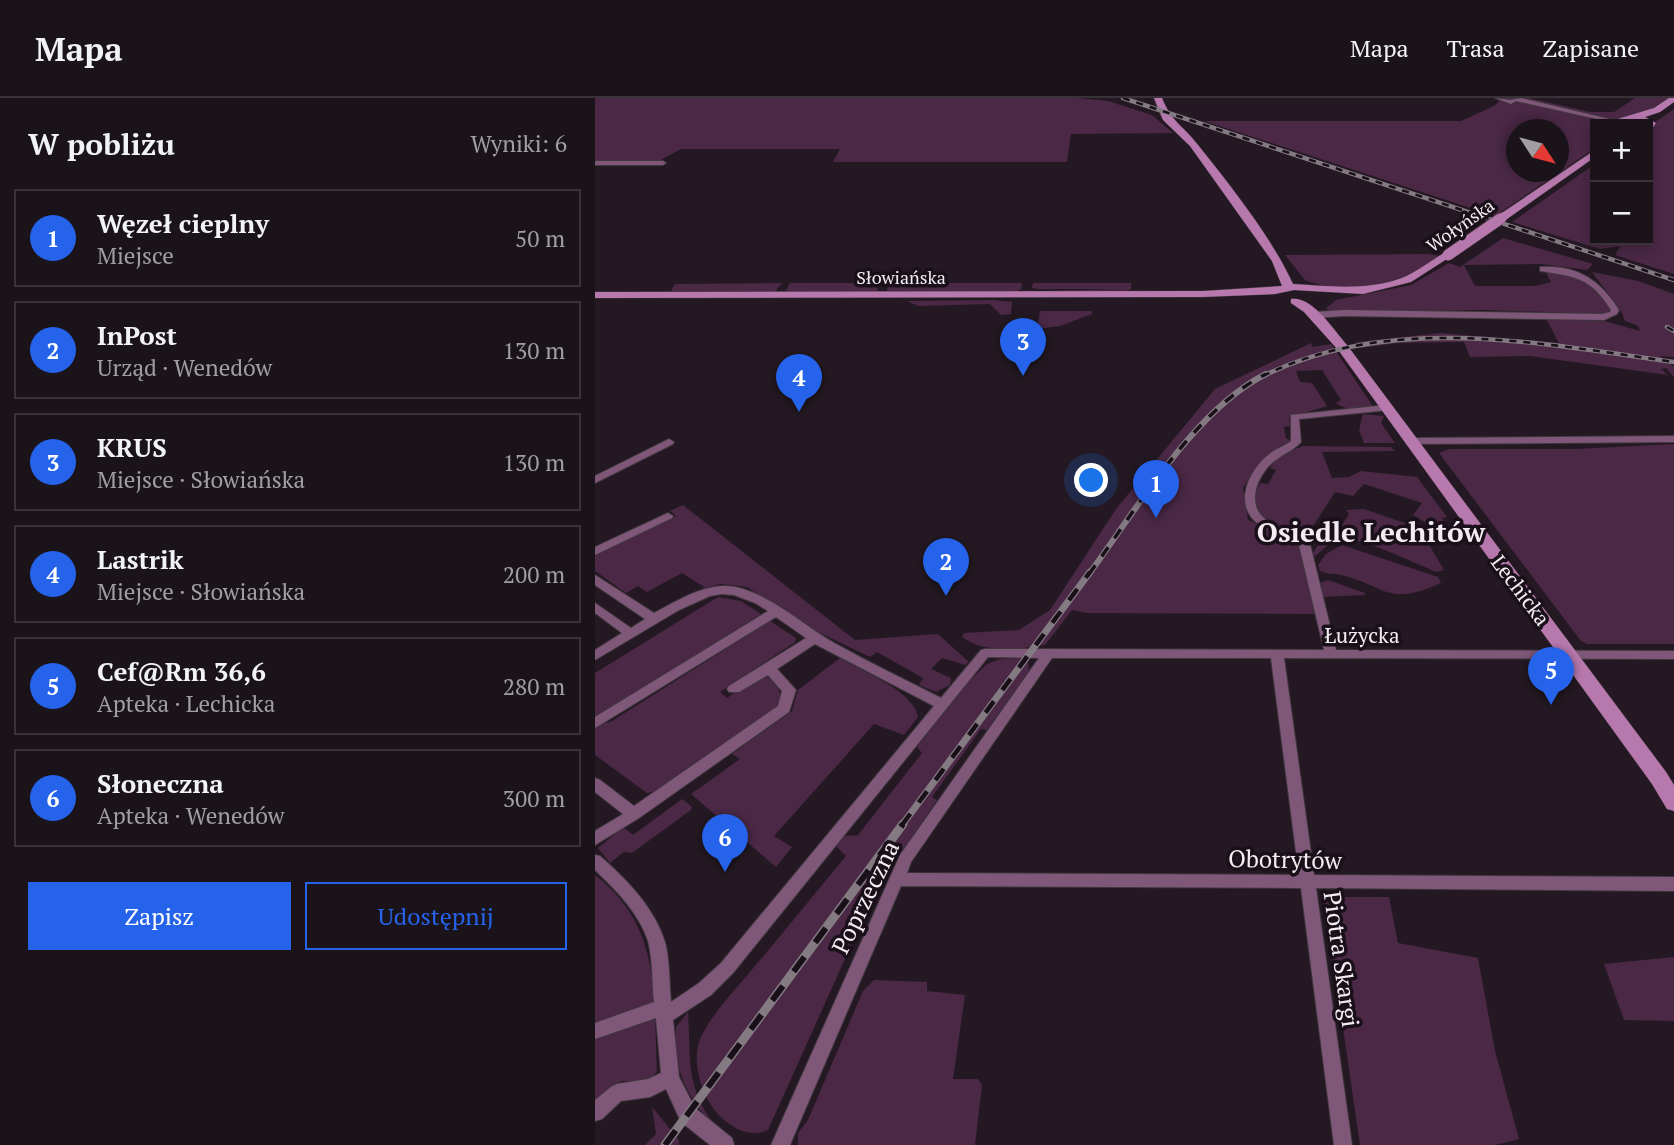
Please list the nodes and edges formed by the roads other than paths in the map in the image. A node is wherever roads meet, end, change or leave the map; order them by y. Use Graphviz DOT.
graph roads {
  1 [pos="1158,98"];
  2 [pos="1498,98"];
  3 [pos="1674,98"];
  4 [pos="1518,99"];
  5 [pos="1657,110"];
  6 [pos="1589,114"];
  7 [pos="1635,118"];
  8 [pos="1609,119"];
  9 [pos="1629,119"];
  10 [pos="1652,119"];
  11 [pos="1590,156"];
  12 [pos="595,163"];
  13 [pos="663,163"];
  14 [pos="1277,261"];
  15 [pos="1543,269"];
  16 [pos="1312,293"];
  17 [pos="1289,294"];
  18 [pos="595,295"];
  19 [pos="1317,315"];
  20 [pos="1386,408"];
  21 [pos="1674,439"];
  22 [pos="1412,441"];
  23 [pos="669,442"];
  24 [pos="595,480"];
  25 [pos="668,516"];
  26 [pos="595,551"];
  27 [pos="595,579"];
  28 [pos="595,607"];
  29 [pos="775,612"];
  30 [pos="656,620"];
  31 [pos="631,634"];
  32 [pos="815,638"];
  33 [pos="1049,653"];
  34 [pos="1331,654"];
  35 [pos="1277,655"];
  36 [pos="1569,655"];
  37 [pos="1674,655"];
  38 [pos="595,656"];
  39 [pos="769,668"];
  40 [pos="734,689"];
  41 [pos="942,704"];
  42 [pos="595,723"];
  43 [pos="1659,778"];
  44 [pos="595,784"];
  45 [pos="1674,795"];
  46 [pos="1674,803"];
  47 [pos="634,814"];
  48 [pos="595,839"];
  49 [pos="595,860"];
  50 [pos="895,879"];
  51 [pos="1308,882"];
  52 [pos="1674,884"];
  53 [pos="663,1012"];
  54 [pos="595,1031"];
  55 [pos="670,1078"];
  56 [pos="595,1112"];
  57 [pos="725,1145"];
  58 [pos="780,1145"];
  59 [pos="1343,1145"];
  1 -- 14 [label="main road, Lechicka"];
  2 -- 4 [label="street"];
  3 -- 5 [label="main road"];
  4 -- 6 [label="street"];
  5 -- 7 [label="main road"];
  5 -- 10 [label="main road"];
  6 -- 8 [label="street"];
  7 -- 9 [label="main road"];
  11 -- 16 [label="main road, Wołyńska, bridge"];
  12 -- 13 [label="street"];
  14 -- 16 [label="main road, Lechicka"];
  14 -- 17 [label="main road, Lechicka"];
  15 -- 19 [label="street"];
  16 -- 17 [label="main road, Wołyńska"];
  16 -- 19 [label="main road, Lechicka"];
  17 -- 18 [label="main road, Słowiańska"];
  17 -- 19 [label="main road, Lechicka"];
  19 -- 20 [label="main road, Lechicka"];
  20 -- 22 [label="main road, Lechicka"];
  20 -- 34 [label="street"];
  21 -- 22 [label="street"];
  22 -- 36 [label="main road, Lechicka"];
  23 -- 24 [label="street"];
  25 -- 26 [label="street"];
  27 -- 30 [label="street"];
  28 -- 31 [label="street"];
  29 -- 30 [label="street"];
  29 -- 32 [label="street"];
  29 -- 42 [label="street"];
  30 -- 31 [label="street"];
  31 -- 38 [label="street"];
  32 -- 39 [label="street"];
  32 -- 41 [label="street"];
  33 -- 35 [label="street, Łużycka"];
  33 -- 41 [label="street, Łużycka"];
  33 -- 50 [label="street, Poprzeczna"];
  34 -- 35 [label="street, Łużycka"];
  34 -- 36 [label="street, Łużycka"];
  35 -- 51 [label="street, Piotra Skargi"];
  36 -- 37 [label="street, Łużycka"];
  36 -- 43 [label="main road, Lechicka"];
  39 -- 40 [label="street"];
  39 -- 47 [label="street"];
  41 -- 53 [label="street, Łużycka"];
  43 -- 45 [label="main road, Lechicka"];
  43 -- 46 [label="main road, Lechicka"];
  44 -- 47 [label="street"];
  47 -- 48 [label="street"];
  49 -- 53 [label="street"];
  50 -- 51 [label="street, Obotrytów"];
  50 -- 58 [label="street, Poprzeczna"];
  51 -- 52 [label="street, Obotrytów"];
  51 -- 59 [label="street, Piotra Skargi"];
  53 -- 54 [label="street, Łużycka"];
  53 -- 55 [label="street"];
  55 -- 56 [label="street"];
  55 -- 57 [label="street"];
}
